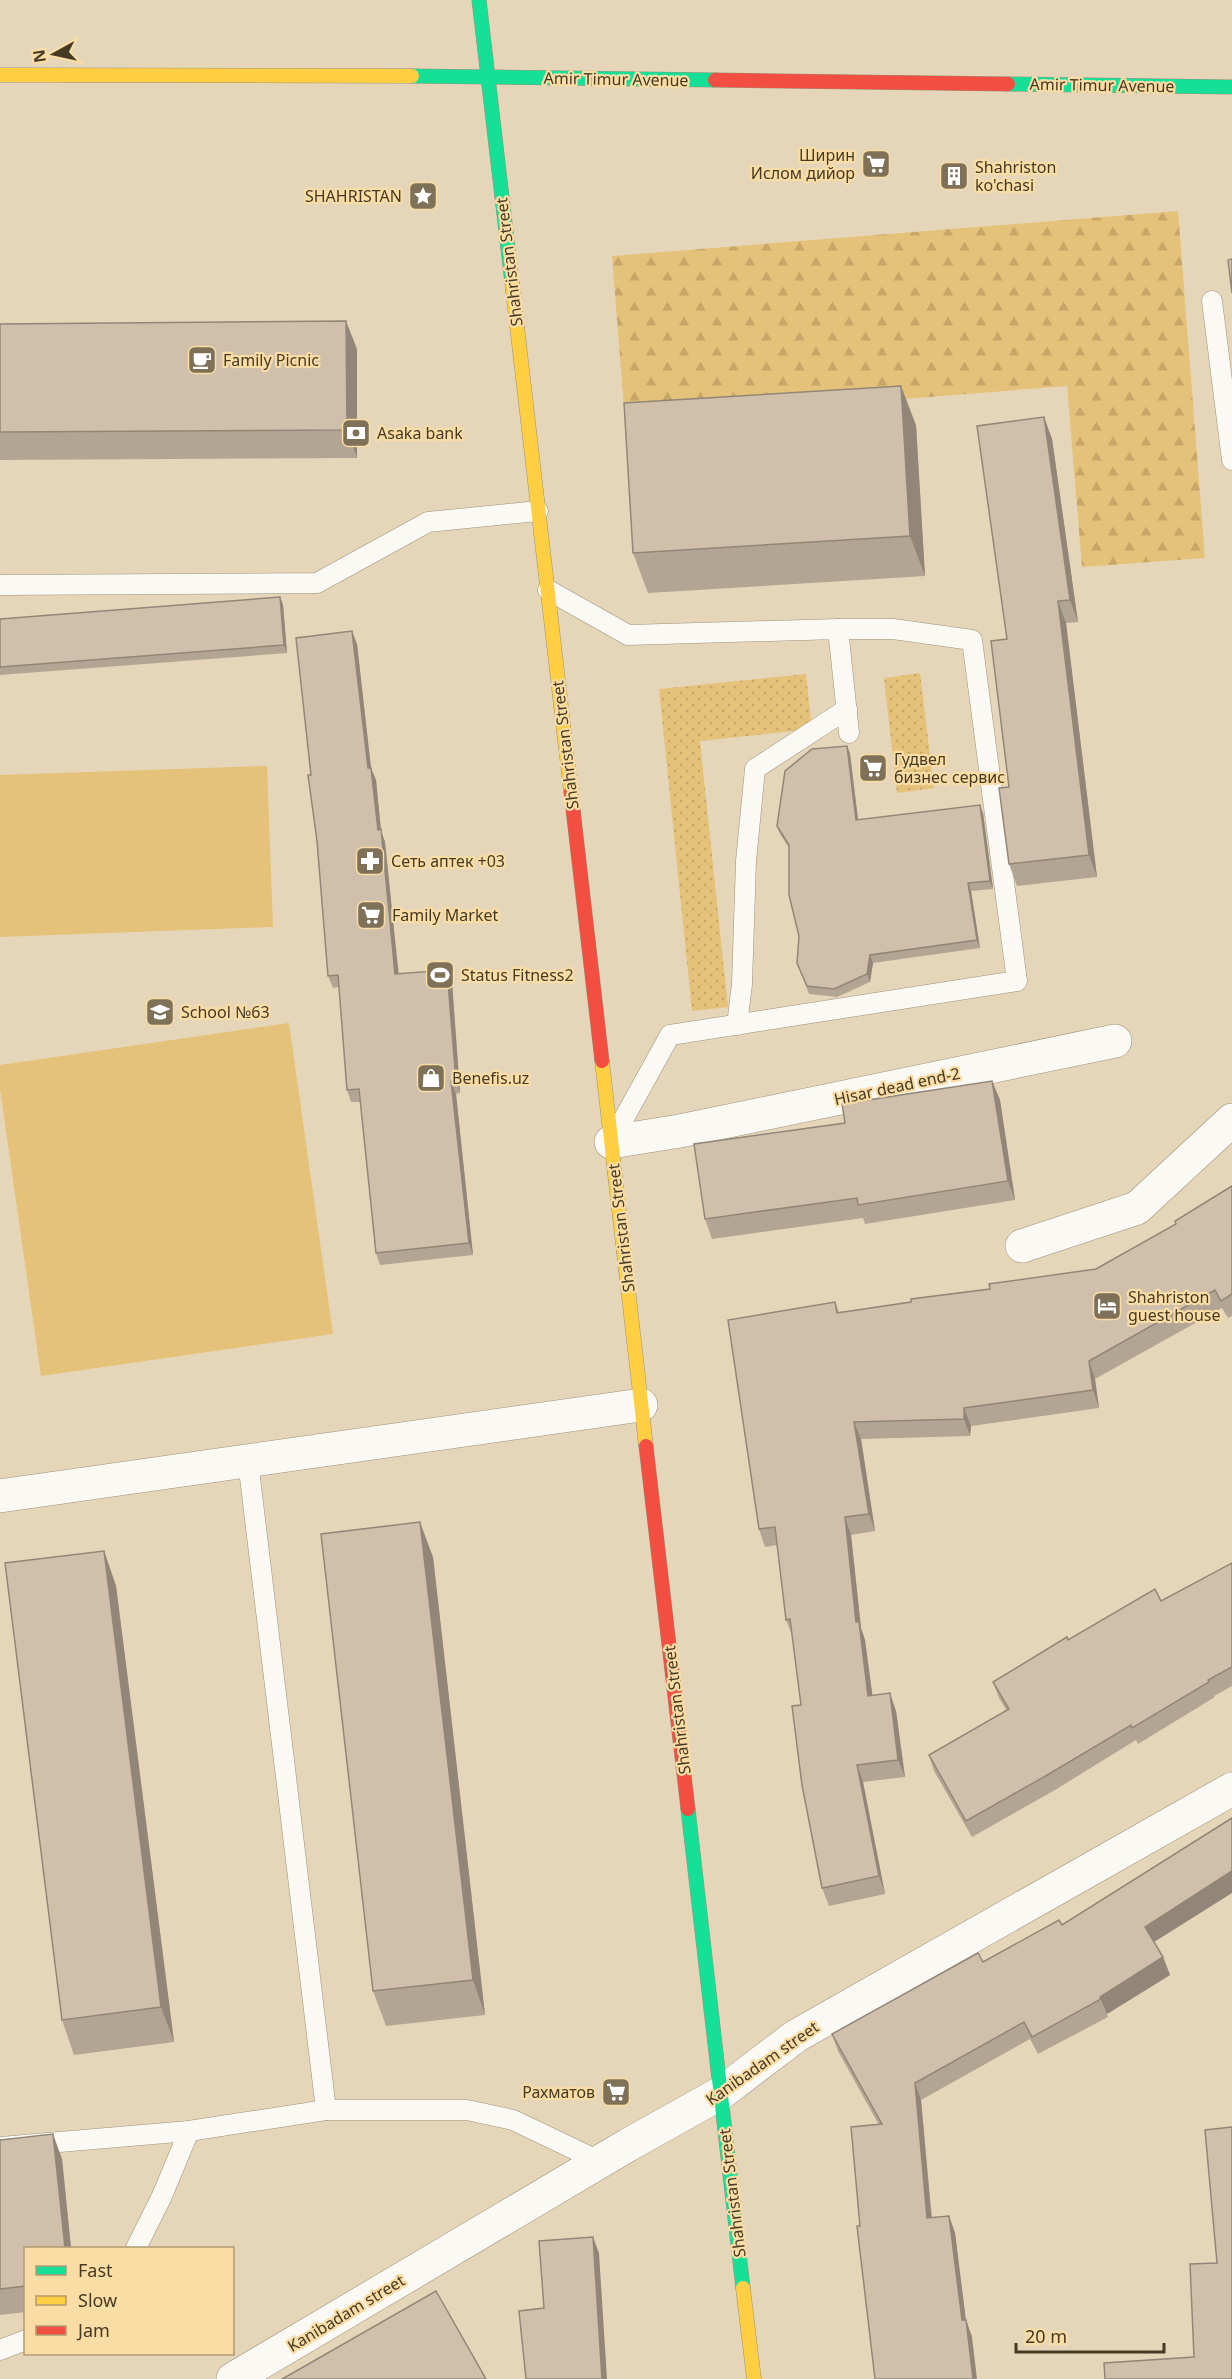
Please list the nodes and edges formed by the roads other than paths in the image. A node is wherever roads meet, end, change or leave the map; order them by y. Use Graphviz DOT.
graph roads {
  1 [pos="479,0"];
  2 [pos="0,75"];
  3 [pos="486,77"];
  4 [pos="1232,87"];
  5 [pos="1212,301"];
  6 [pos="1232,460"];
  7 [pos="538,511"];
  8 [pos="0,585"];
  9 [pos="548,590"];
  10 [pos="838,629"];
  11 [pos="846,709"];
  12 [pos="849,733"];
  13 [pos="736,1025"];
  14 [pos="1115,1041"];
  15 [pos="1232,1120"];
  16 [pos="611,1142"];
  17 [pos="1022,1246"];
  18 [pos="641,1405"];
  19 [pos="248,1461"];
  20 [pos="0,1496"];
  21 [pos="1232,1789"];
  22 [pos="721,2093"];
  23 [pos="326,2109"];
  24 [pos="189,2131"];
  25 [pos="0,2147"];
  26 [pos="601,2162"];
  27 [pos="136,2247"];
  28 [pos="24,2341"];
  29 [pos="0,2350"];
  30 [pos="233,2379"];
  31 [pos="754,2379"];
  1 -- 3 [label="main road, Shahristan Street"];
  2 -- 3 [label="main road, Amir Timur Avenue"];
  3 -- 4 [label="main road, Amir Timur Avenue"];
  3 -- 7 [label="main road, Shahristan Street"];
  5 -- 6 [label="lane"];
  7 -- 8 [label="lane"];
  7 -- 9 [label="main road, Shahristan Street"];
  9 -- 10 [label="lane"];
  9 -- 16 [label="main road, Shahristan Street"];
  10 -- 11 [label="lane"];
  10 -- 13 [label="lane"];
  11 -- 12 [label="lane"];
  11 -- 13 [label="lane"];
  13 -- 16 [label="lane"];
  14 -- 16 [label="street, Hisar dead end-2"];
  15 -- 17 [label="street"];
  16 -- 18 [label="main road, Shahristan Street"];
  18 -- 19 [label="street"];
  18 -- 22 [label="main road, Shahristan Street"];
  19 -- 20 [label="street"];
  19 -- 23 [label="lane"];
  21 -- 22 [label="street, Kanibadam street"];
  22 -- 26 [label="street, Kanibadam street"];
  22 -- 31 [label="main road, Shahristan Street"];
  23 -- 24 [label="lane"];
  23 -- 26 [label="lane"];
  24 -- 25 [label="lane"];
  24 -- 27 [label="lane"];
  26 -- 30 [label="street, Kanibadam street"];
  28 -- 29 [label="lane"];
}
